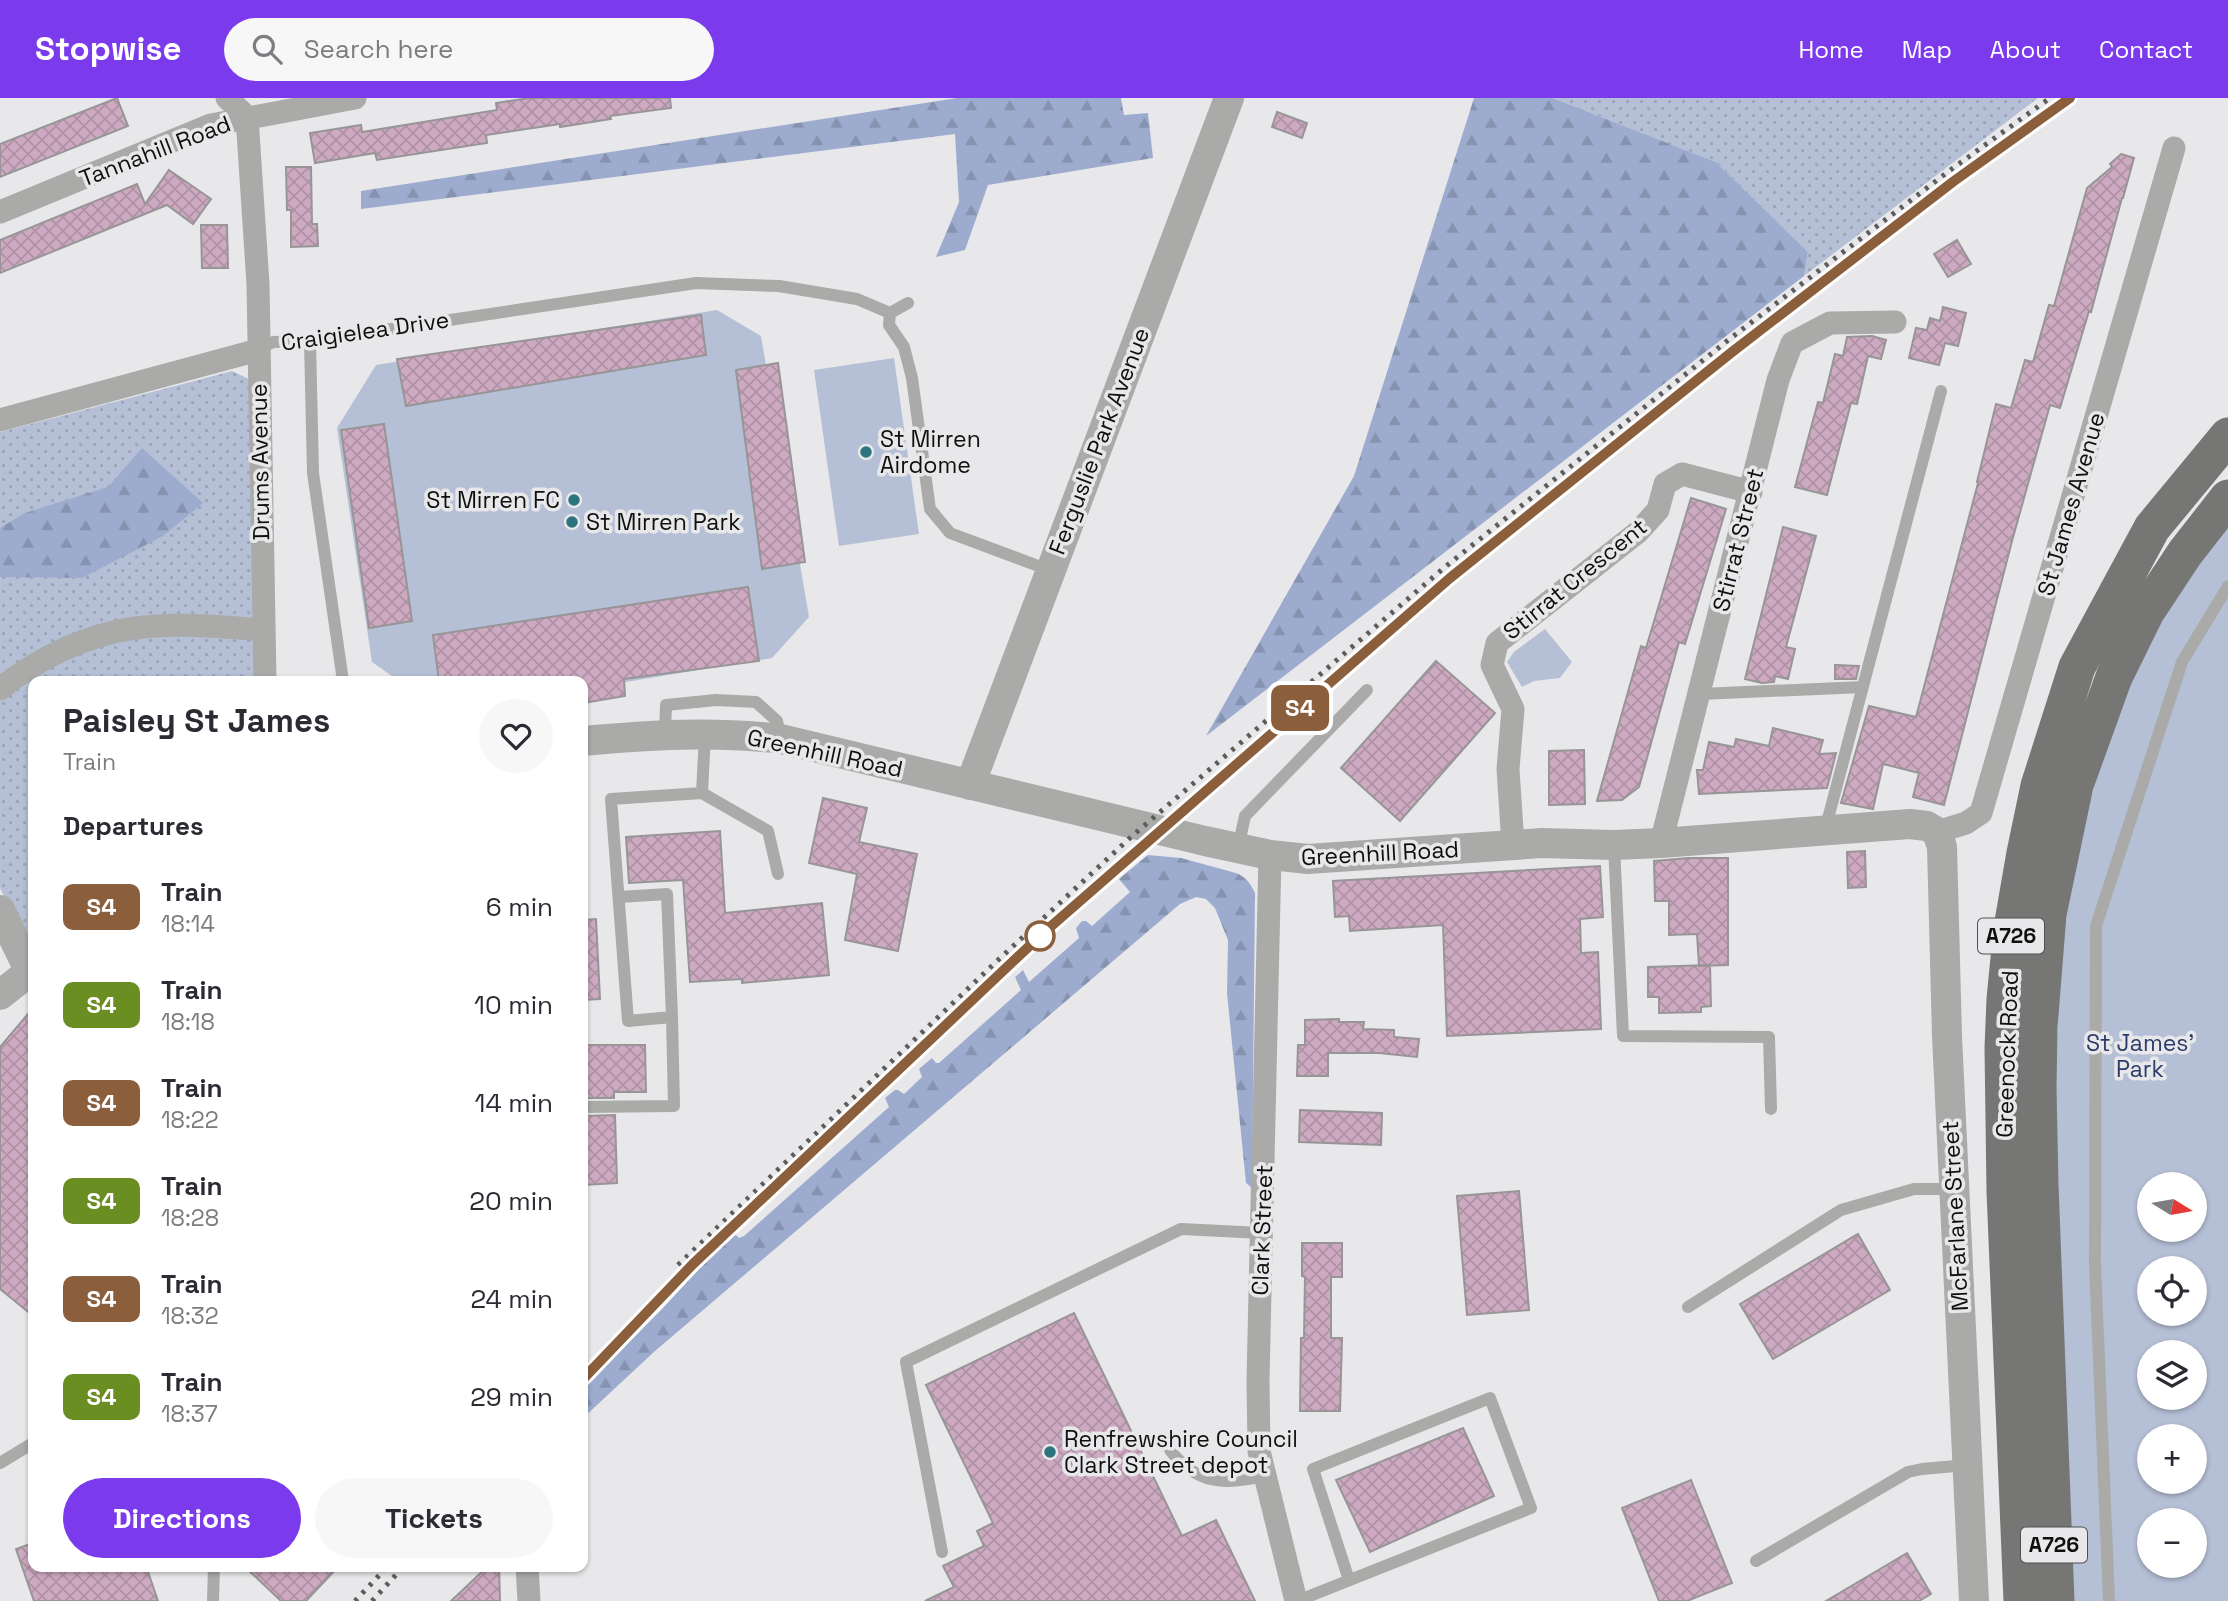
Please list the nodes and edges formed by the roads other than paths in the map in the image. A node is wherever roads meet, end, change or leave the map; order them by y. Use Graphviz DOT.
graph roads {
  1 [pos="227,98"];
  2 [pos="355,98"];
  3 [pos="1229,98"];
  4 [pos="247,117"];
  5 [pos="2174,148"];
  6 [pos="0,212"];
  7 [pos="908,303"];
  8 [pos="891,313"];
  9 [pos="1895,322"];
  10 [pos="310,341"];
  11 [pos="258,350"];
  12 [pos="1941,391"];
  13 [pos="0,420"];
  14 [pos="2228,436"];
  15 [pos="1751,492"];
  16 [pos="2228,498"];
  17 [pos="1049,570"];
  18 [pos="2228,586"];
  19 [pos="264,630"];
  20 [pos="265,676"];
  21 [pos="342,676"];
  22 [pos="1863,687"];
  23 [pos="0,690"];
  24 [pos="1367,690"];
  25 [pos="1700,694"];
  26 [pos="665,734"];
  27 [pos="705,734"];
  28 [pos="780,739"];
  29 [pos="588,740"];
  30 [pos="970,785"];
  31 [pos="702,793"];
  32 [pos="1825,830"];
  33 [pos="1937,832"];
  34 [pos="1661,842"];
  35 [pos="1513,845"];
  36 [pos="1614,845"];
  37 [pos="1238,849"];
  38 [pos="1270,855"];
  39 [pos="778,874"];
  40 [pos="619,897"];
  41 [pos="0,910"];
  42 [pos="28,962"];
  43 [pos="28,973"];
  44 [pos="0,995"];
  45 [pos="672,1017"];
  46 [pos="588,1107"];
  47 [pos="1771,1109"];
  48 [pos="1954,1189"];
  49 [pos="1262,1233"];
  50 [pos="1688,1307"];
  51 [pos="28,1446"];
  52 [pos="1170,1450"];
  53 [pos="0,1463"];
  54 [pos="1967,1465"];
  55 [pos="1265,1476"];
  56 [pos="942,1552"];
  57 [pos="1756,1561"];
  58 [pos="214,1572"];
  59 [pos="527,1572"];
  60 [pos="1349,1580"];
  61 [pos="213,1601"];
  62 [pos="529,1601"];
  63 [pos="1297,1601"];
  64 [pos="1974,1601"];
  65 [pos="2022,1601"];
  66 [pos="2056,1601"];
  67 [pos="2109,1601"];
  1 -- 4 [label="street"];
  2 -- 4 [label="street, Tannahill Road"];
  3 -- 17 [label="street, Ferguslie Park Avenue"];
  4 -- 6 [label="street, Tannahill Road"];
  4 -- 11 [label="street, Drums Avenue"];
  5 -- 33 [label="street, St James Avenue"];
  7 -- 8 [label="lane"];
  8 -- 10 [label="lane, Craigielea Drive"];
  8 -- 17 [label="lane"];
  9 -- 15 [label="street, Stirrat Street"];
  10 -- 11 [label="lane, Craigielea Drive"];
  10 -- 21 [label="lane"];
  11 -- 13 [label="street, Craigielea Drive"];
  11 -- 19 [label="street, Drums Avenue"];
  12 -- 22 [label="lane"];
  14 -- 65 [label="main road, Greenock Road / A726"];
  15 -- 25 [label="street, Stirrat Street"];
  15 -- 35 [label="street, Stirrat Crescent"];
  16 -- 66 [label="main road, Greenock Road / A726"];
  17 -- 30 [label="street, Ferguslie Park Avenue"];
  18 -- 67 [label="lane"];
  19 -- 20 [label="street, Drums Avenue"];
  19 -- 23 [label="street"];
  22 -- 25 [label="lane"];
  22 -- 32 [label="lane"];
  24 -- 37 [label="lane"];
  25 -- 34 [label="street, Stirrat Street"];
  26 -- 27 [label="street, Greenhill Road"];
  26 -- 28 [label="lane"];
  26 -- 29 [label="street, Greenhill Road"];
  27 -- 28 [label="street, Greenhill Road"];
  27 -- 31 [label="lane"];
  28 -- 30 [label="street, Greenhill Road"];
  30 -- 37 [label="street, Greenhill Road"];
  31 -- 39 [label="lane"];
  31 -- 40 [label="lane"];
  32 -- 33 [label="street, Greenhill Road"];
  32 -- 34 [label="street, Greenhill Road"];
  33 -- 48 [label="street, McFarlane Street"];
  34 -- 36 [label="street, Greenhill Road"];
  35 -- 36 [label="street, Greenhill Road"];
  35 -- 38 [label="street, Greenhill Road"];
  36 -- 47 [label="lane"];
  37 -- 38 [label="street, Greenhill Road"];
  38 -- 49 [label="street, Clark Street"];
  40 -- 45 [label="lane"];
  40 -- 45 [label="lane"];
  41 -- 42 [label="street"];
  43 -- 44 [label="street"];
  45 -- 46 [label="lane"];
  48 -- 50 [label="lane"];
  48 -- 54 [label="street, McFarlane Street"];
  49 -- 55 [label="street, Clark Street"];
  49 -- 56 [label="lane"];
  51 -- 53 [label="lane"];
  52 -- 55 [label="lane"];
  54 -- 57 [label="lane"];
  54 -- 64 [label="street, McFarlane Street"];
  55 -- 63 [label="street, Clark Street"];
  58 -- 61 [label="lane"];
  59 -- 62 [label="street"];
  60 -- 60 [label="lane"];
  60 -- 63 [label="lane"];
}
